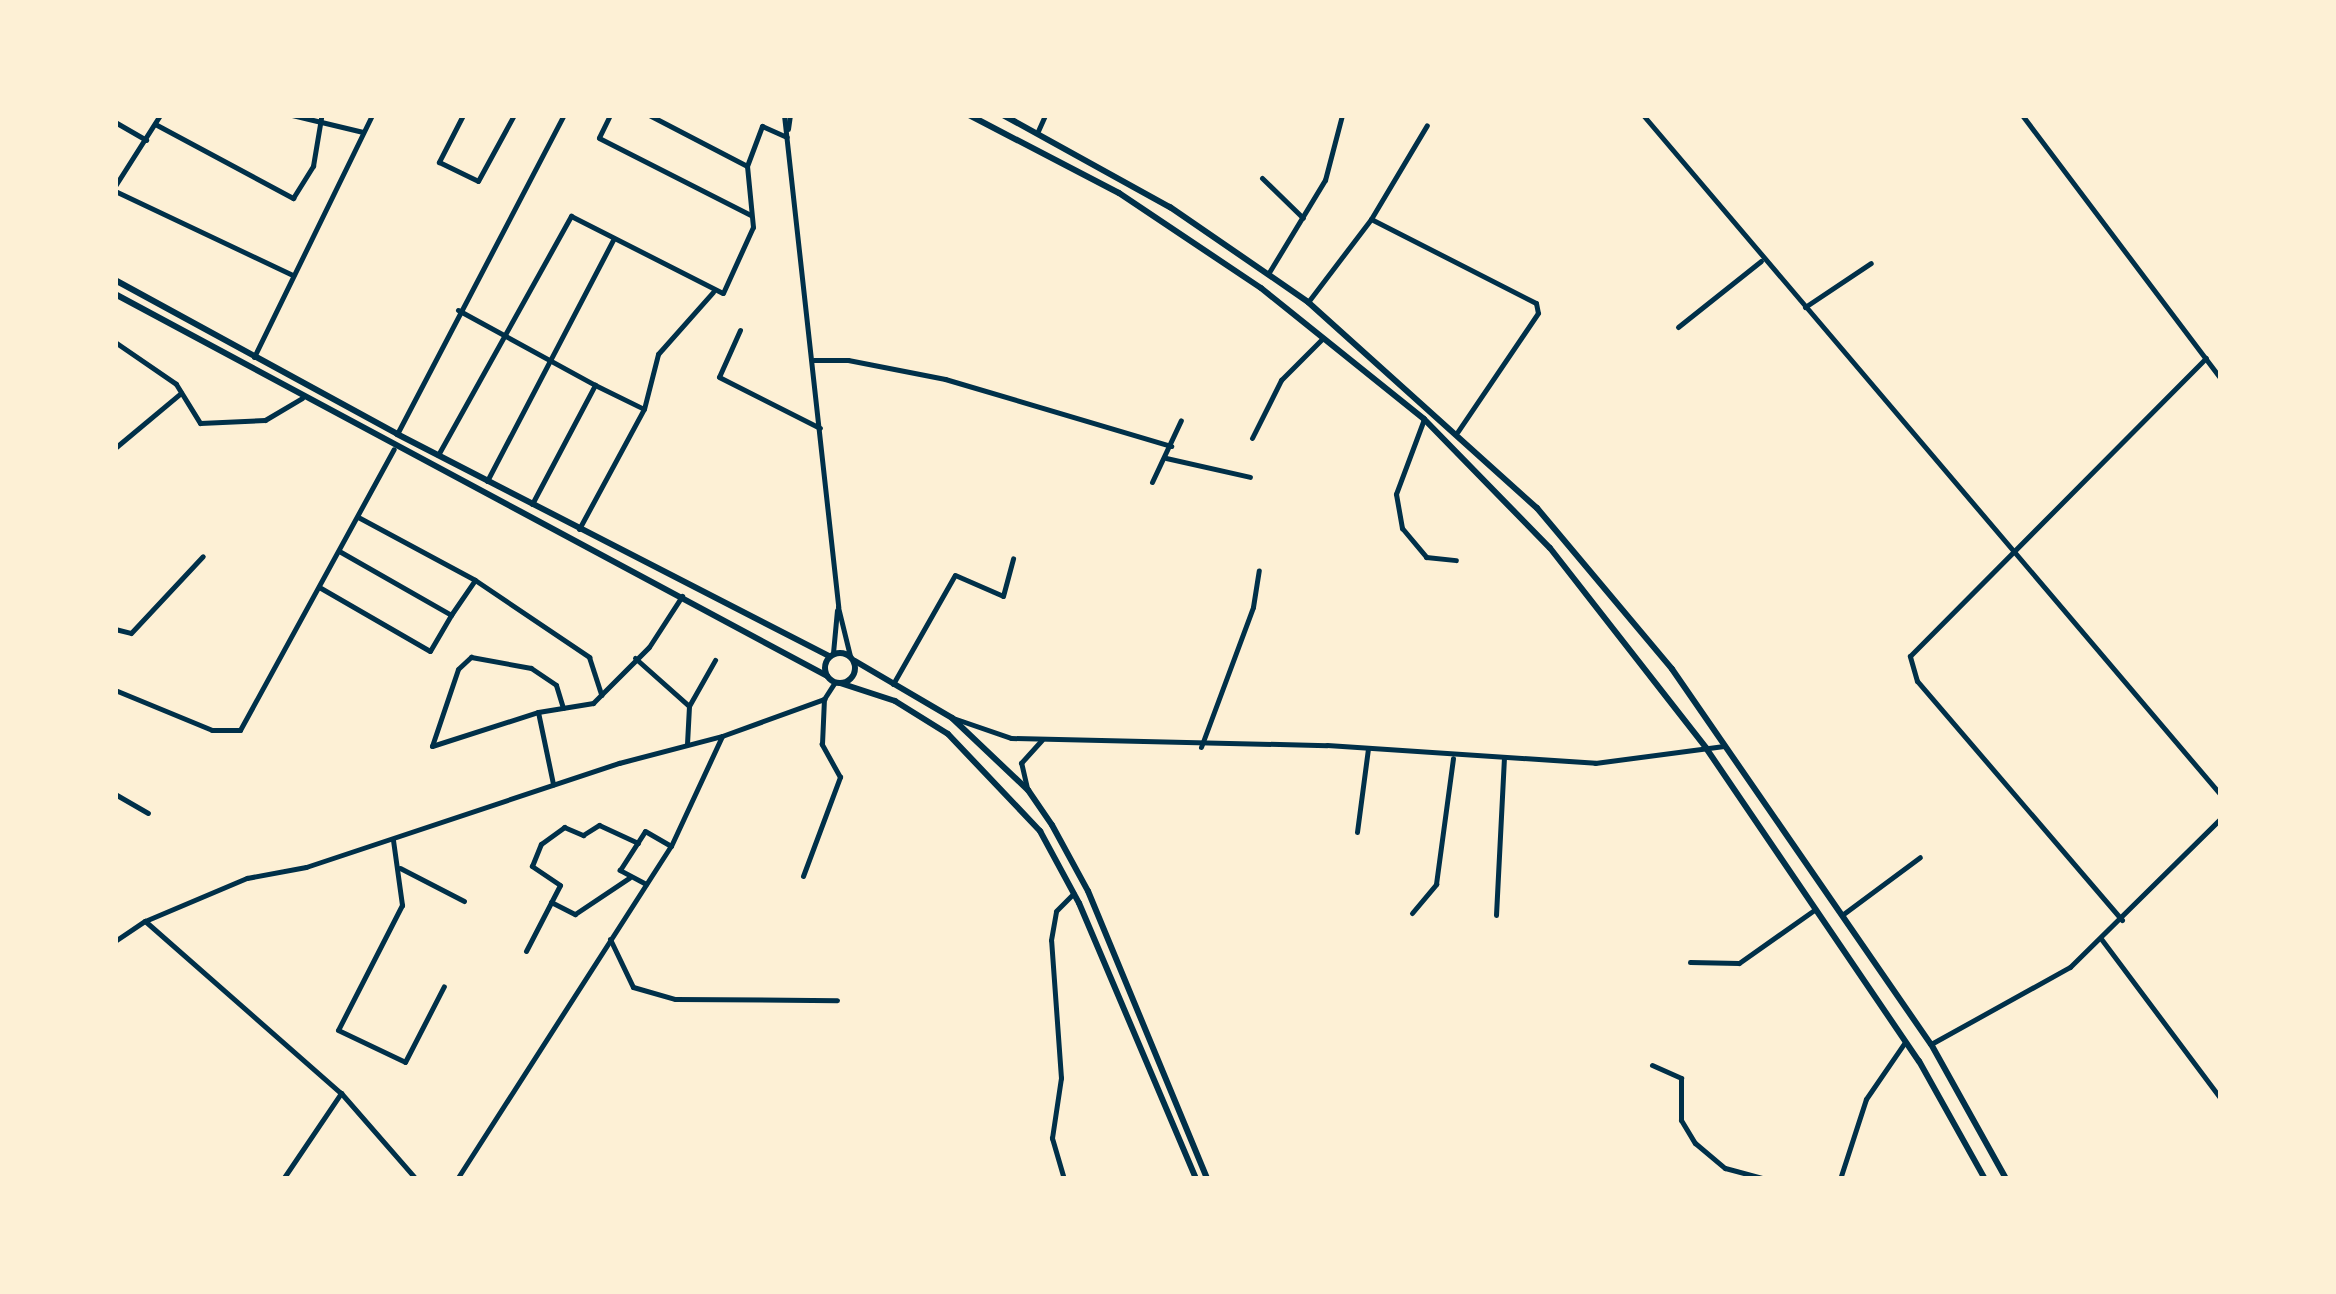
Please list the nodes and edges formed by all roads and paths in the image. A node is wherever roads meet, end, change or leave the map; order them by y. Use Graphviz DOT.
graph roads {
  1 [pos="160,115"];
  2 [pos="292,115"];
  3 [pos="372,115"];
  4 [pos="463,115"];
  5 [pos="514,115"];
  6 [pos="564,115"];
  7 [pos="610,115"];
  8 [pos="649,115"];
  9 [pos="787,115"];
  10 [pos="970,115"];
  11 [pos="1003,115"];
  12 [pos="1045,115"];
  13 [pos="1342,115"];
  14 [pos="1643,115"];
  15 [pos="2022,115"];
  16 [pos="321,118"];
  17 [pos="115,122"];
  18 [pos="155,124"];
  19 [pos="1427,126"];
  20 [pos="1038,131"];
  21 [pos="363,132"];
  22 [pos="786,137"];
  23 [pos="146,140"];
  24 [pos="747,166"];
  25 [pos="1262,178"];
  26 [pos="115,189"];
  27 [pos="754,216"];
  28 [pos="1304,218"];
  29 [pos="1371,219"];
  30 [pos="613,240"];
  31 [pos="1761,260"];
  32 [pos="1870,263"];
  33 [pos="1268,274"];
  34 [pos="293,275"];
  35 [pos="115,280"];
  36 [pos="714,291"];
  37 [pos="115,294"];
  38 [pos="1308,302"];
  39 [pos="1805,307"];
  40 [pos="458,310"];
  41 [pos="1678,328"];
  42 [pos="740,330"];
  43 [pos="507,332"];
  44 [pos="1325,336"];
  45 [pos="115,342"];
  46 [pos="254,357"];
  47 [pos="552,357"];
  48 [pos="2206,358"];
  49 [pos="814,360"];
  50 [pos="2220,376"];
  51 [pos="595,386"];
  52 [pos="182,393"];
  53 [pos="302,398"];
  54 [pos="644,409"];
  55 [pos="1424,419"];
  56 [pos="1181,420"];
  57 [pos="820,428"];
  58 [pos="1458,430"];
  59 [pos="397,434"];
  60 [pos="1252,438"];
  61 [pos="1171,446"];
  62 [pos="115,448"];
  63 [pos="394,449"];
  64 [pos="438,455"];
  65 [pos="1166,458"];
  66 [pos="1250,477"];
  67 [pos="487,482"];
  68 [pos="1152,482"];
  69 [pos="532,504"];
  70 [pos="358,517"];
  71 [pos="579,529"];
  72 [pos="339,551"];
  73 [pos="2016,554"];
  74 [pos="203,556"];
  75 [pos="1014,558"];
  76 [pos="1456,560"];
  77 [pos="1259,570"];
  78 [pos="475,580"];
  79 [pos="319,587"];
  80 [pos="682,596"];
  81 [pos="838,608"];
  82 [pos="451,615"];
  83 [pos="115,629"];
  84 [pos="831,655"];
  85 [pos="634,658"];
  86 [pos="853,659"];
  87 [pos="715,660"];
  88 [pos="827,676"];
  89 [pos="838,683"];
  90 [pos="893,684"];
  91 [pos="115,690"];
  92 [pos="601,695"];
  93 [pos="824,699"];
  94 [pos="689,706"];
  95 [pos="563,708"];
  96 [pos="538,712"];
  97 [pos="952,718"];
  98 [pos="722,736"];
  99 [pos="1042,740"];
  100 [pos="687,744"];
  101 [pos="1724,746"];
  102 [pos="1201,747"];
  103 [pos="1706,748"];
  104 [pos="1368,749"];
  105 [pos="1453,758"];
  106 [pos="1504,759"];
  107 [pos="553,784"];
  108 [pos="1028,790"];
  109 [pos="115,794"];
  110 [pos="2221,795"];
  111 [pos="148,812"];
  112 [pos="2221,818"];
  113 [pos="1357,832"];
  114 [pos="393,840"];
  115 [pos="638,842"];
  116 [pos="670,846"];
  117 [pos="1920,856"];
  118 [pos="400,868"];
  119 [pos="803,876"];
  120 [pos="630,877"];
  121 [pos="646,884"];
  122 [pos="1074,893"];
  123 [pos="464,901"];
  124 [pos="551,902"];
  125 [pos="1814,910"];
  126 [pos="1412,913"];
  127 [pos="1496,915"];
  128 [pos="1842,915"];
  129 [pos="2122,920"];
  130 [pos="145,921"];
  131 [pos="610,938"];
  132 [pos="2102,940"];
  133 [pos="115,941"];
  134 [pos="526,951"];
  135 [pos="1690,962"];
  136 [pos="444,986"];
  137 [pos="837,1000"];
  138 [pos="1906,1042"];
  139 [pos="1931,1044"];
  140 [pos="1652,1065"];
  141 [pos="341,1093"];
  142 [pos="2221,1099"];
  143 [pos="283,1179"];
  144 [pos="416,1179"];
  145 [pos="457,1179"];
  146 [pos="1064,1179"];
  147 [pos="1196,1179"];
  148 [pos="1207,1179"];
  149 [pos="1766,1179"];
  150 [pos="1840,1179"];
  151 [pos="1985,1179"];
  152 [pos="2006,1179"];
  1 -- 18 [label="street"];
  2 -- 16 [label="street"];
  3 -- 21 [label="street"];
  4 -- 5 [label="street"];
  6 -- 40 [label="street"];
  7 -- 27 [label="street"];
  8 -- 24 [label="street"];
  9 -- 22 [label="street"];
  10 -- 44 [label="main road"];
  11 -- 20 [label="main road"];
  12 -- 20 [label="street"];
  13 -- 28 [label="street"];
  14 -- 31 [label="street"];
  15 -- 48 [label="street"];
  16 -- 18 [label="street"];
  16 -- 21 [label="street"];
  17 -- 23 [label="street"];
  18 -- 23 [label="street"];
  19 -- 29 [label="street"];
  20 -- 33 [label="main road"];
  21 -- 34 [label="street"];
  22 -- 24 [label="street"];
  22 -- 49 [label="street"];
  23 -- 26 [label="street"];
  24 -- 27 [label="street"];
  25 -- 28 [label="street"];
  26 -- 34 [label="street"];
  27 -- 36 [label="street"];
  28 -- 33 [label="street"];
  29 -- 38 [label="street"];
  29 -- 58 [label="street"];
  30 -- 36 [label="street"];
  30 -- 43 [label="street"];
  30 -- 47 [label="street"];
  31 -- 39 [label="street"];
  31 -- 41 [label="street"];
  32 -- 39 [label="street"];
  33 -- 38 [label="main road"];
  34 -- 46 [label="street"];
  35 -- 46 [label="main road"];
  36 -- 54 [label="street"];
  37 -- 53 [label="main road"];
  38 -- 58 [label="main road"];
  39 -- 73 [label="street"];
  40 -- 43 [label="street"];
  40 -- 59 [label="street"];
  42 -- 57 [label="street"];
  43 -- 47 [label="street"];
  43 -- 64 [label="street"];
  44 -- 55 [label="main road"];
  44 -- 60 [label="street"];
  45 -- 52 [label="street"];
  46 -- 59 [label="main road"];
  47 -- 51 [label="street"];
  47 -- 67 [label="street"];
  48 -- 50 [label="street"];
  48 -- 73 [label="street"];
  49 -- 57 [label="street"];
  49 -- 61 [label="street"];
  51 -- 54 [label="street"];
  51 -- 69 [label="street"];
  52 -- 53 [label="street"];
  52 -- 62 [label="street"];
  53 -- 63 [label="main road"];
  54 -- 71 [label="street"];
  55 -- 76 [label="street"];
  55 -- 103 [label="main road"];
  56 -- 61 [label="street"];
  57 -- 81 [label="street"];
  58 -- 101 [label="main road"];
  59 -- 64 [label="main road"];
  61 -- 65 [label="street"];
  63 -- 70 [label="street"];
  63 -- 80 [label="main road"];
  64 -- 67 [label="main road"];
  65 -- 66 [label="street"];
  65 -- 68 [label="street"];
  67 -- 69 [label="main road"];
  69 -- 71 [label="main road"];
  70 -- 72 [label="street"];
  70 -- 78 [label="street"];
  71 -- 84 [label="main road"];
  72 -- 79 [label="street"];
  72 -- 82 [label="street"];
  73 -- 110 [label="street"];
  73 -- 129 [label="street"];
  74 -- 83 [label="street"];
  75 -- 90 [label="street"];
  77 -- 102 [label="street"];
  78 -- 82 [label="street"];
  78 -- 92 [label="street"];
  79 -- 82 [label="street"];
  79 -- 91 [label="street"];
  80 -- 85 [label="street"];
  80 -- 88 [label="main road"];
  81 -- 84 [label="street"];
  81 -- 86 [label="street"];
  84 -- 86 [label="main road"];
  84 -- 88 [label="main road"];
  85 -- 92 [label="street"];
  85 -- 94 [label="street"];
  86 -- 89 [label="main road"];
  86 -- 90 [label="main road"];
  87 -- 94 [label="street"];
  88 -- 89 [label="main road"];
  89 -- 93 [label="street"];
  89 -- 122 [label="main road"];
  90 -- 97 [label="main road"];
  92 -- 95 [label="street"];
  93 -- 98 [label="street"];
  93 -- 119 [label="street"];
  94 -- 100 [label="street"];
  95 -- 96 [label="street"];
  95 -- 96 [label="street"];
  96 -- 107 [label="street"];
  97 -- 99 [label="street"];
  97 -- 108 [label="main road"];
  98 -- 100 [label="street"];
  98 -- 116 [label="street"];
  99 -- 102 [label="street"];
  99 -- 108 [label="street"];
  100 -- 107 [label="street"];
  101 -- 103 [label="street"];
  101 -- 128 [label="main road"];
  102 -- 104 [label="street"];
  103 -- 106 [label="street"];
  103 -- 125 [label="main road"];
  104 -- 105 [label="street"];
  104 -- 113 [label="street"];
  105 -- 106 [label="street"];
  105 -- 126 [label="street"];
  106 -- 127 [label="street"];
  107 -- 114 [label="street"];
  108 -- 148 [label="main road"];
  109 -- 111 [label="street"];
  112 -- 129 [label="street"];
  114 -- 118 [label="street"];
  114 -- 130 [label="street"];
  115 -- 116 [label="street"];
  115 -- 120 [label="street"];
  115 -- 124 [label="street"];
  116 -- 121 [label="street"];
  117 -- 128 [label="street"];
  118 -- 123 [label="street"];
  118 -- 136 [label="street"];
  120 -- 121 [label="street"];
  120 -- 124 [label="street"];
  121 -- 131 [label="street"];
  122 -- 146 [label="street"];
  122 -- 147 [label="main road"];
  124 -- 134 [label="street"];
  125 -- 135 [label="street"];
  125 -- 138 [label="main road"];
  128 -- 139 [label="main road"];
  129 -- 132 [label="street"];
  130 -- 133 [label="street"];
  130 -- 141 [label="street"];
  131 -- 137 [label="street"];
  131 -- 145 [label="street"];
  132 -- 139 [label="street"];
  132 -- 142 [label="street"];
  138 -- 150 [label="street"];
  138 -- 151 [label="main road"];
  139 -- 152 [label="main road"];
  140 -- 149 [label="street"];
  141 -- 143 [label="street"];
  141 -- 144 [label="street"];
}
